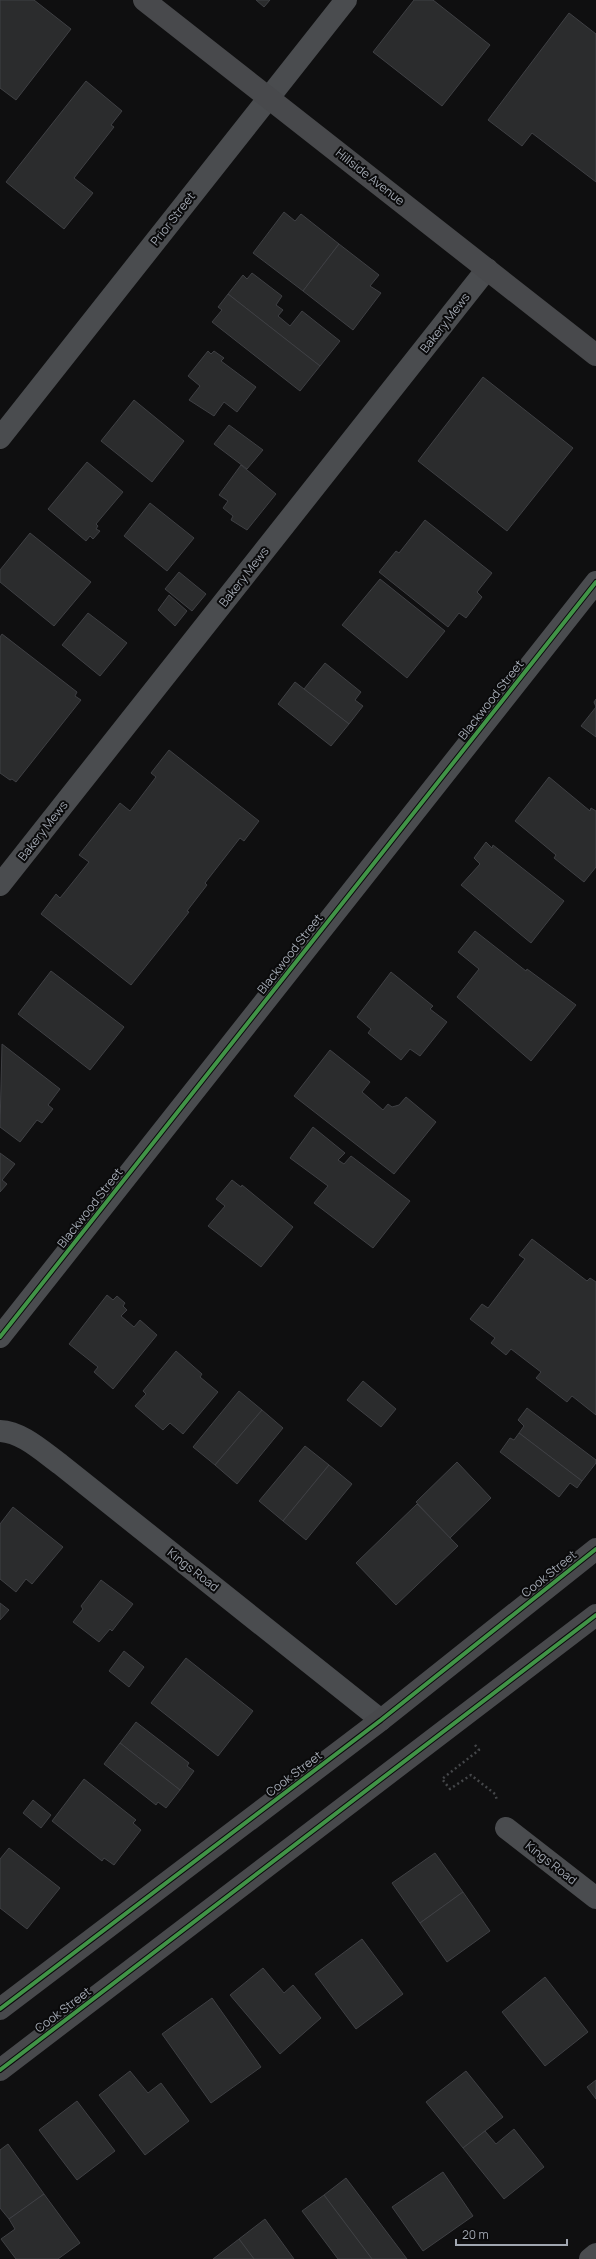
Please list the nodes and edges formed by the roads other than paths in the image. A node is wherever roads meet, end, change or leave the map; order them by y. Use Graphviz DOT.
graph roads {
  1 [pos="144,0"];
  2 [pos="346,0"];
  3 [pos="269,98"];
  4 [pos="487,269"];
  5 [pos="596,355"];
  6 [pos="0,438"];
  7 [pos="596,582"];
  8 [pos="0,885"];
  9 [pos="0,1337"];
  10 [pos="0,1431"];
  11 [pos="596,1549"];
  12 [pos="596,1615"];
  13 [pos="381,1720"];
  14 [pos="506,1828"];
  15 [pos="596,1898"];
  16 [pos="0,2009"];
  17 [pos="0,2070"];
  18 [pos="596,2254"];
  19 [pos="590,2259"];
  1 -- 3 [label="main road, Hillside Avenue"];
  2 -- 3 [label="street, Prior Street"];
  3 -- 4 [label="main road, Hillside Avenue"];
  3 -- 6 [label="street, Prior Street"];
  4 -- 5 [label="main road, Hillside Avenue"];
  4 -- 8 [label="street, Bakery Mews"];
  7 -- 9 [label="street, Blackwood Street"];
  10 -- 13 [label="street, Kings Road"];
  11 -- 13 [label="main road, Cook Street"];
  12 -- 17 [label="main road, Cook Street"];
  13 -- 16 [label="main road, Cook Street"];
  14 -- 15 [label="street, Kings Road"];
  18 -- 19 [label="street"];
}
